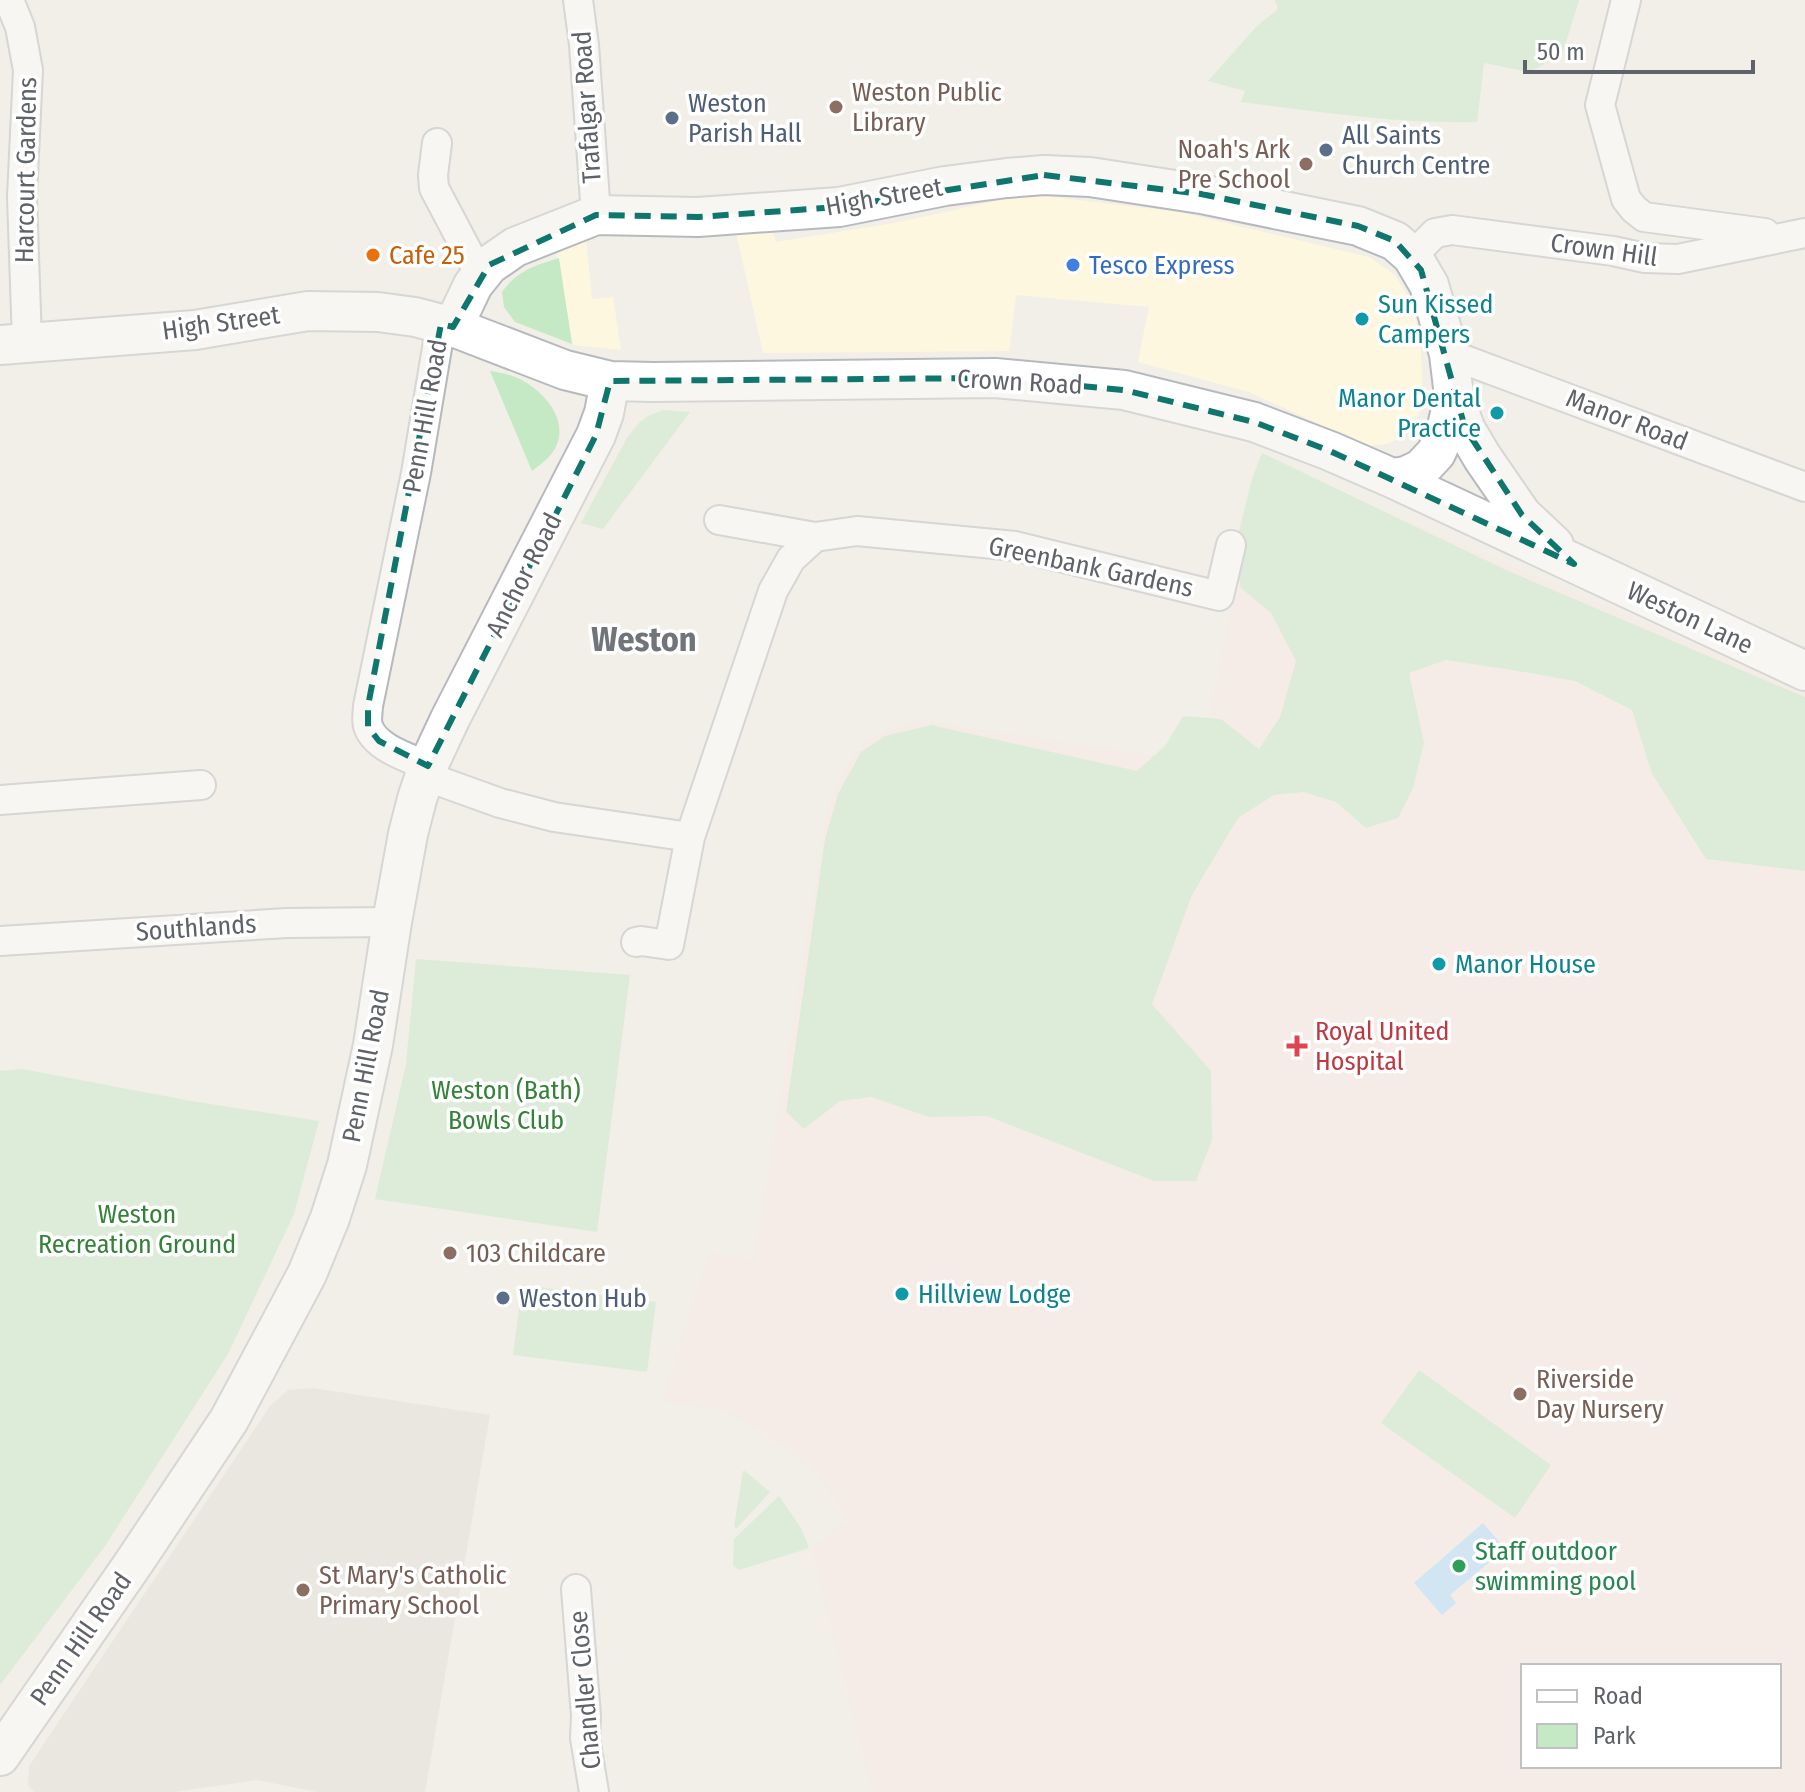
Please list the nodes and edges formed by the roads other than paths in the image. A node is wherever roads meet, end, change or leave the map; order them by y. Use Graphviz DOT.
graph roads {
  1 [pos="9,0"];
  2 [pos="578,0"];
  3 [pos="1626,0"];
  4 [pos="437,143"];
  5 [pos="596,215"];
  6 [pos="1798,235"];
  7 [pos="1412,256"];
  8 [pos="480,275"];
  9 [pos="447,326"];
  10 [pos="14,344"];
  11 [pos="1449,354"];
  12 [pos="610,381"];
  13 [pos="1454,396"];
  14 [pos="1392,478"];
  15 [pos="1805,487"];
  16 [pos="719,520"];
  17 [pos="815,537"];
  18 [pos="1231,545"];
  19 [pos="1574,564"];
  20 [pos="1805,671"];
  21 [pos="427,771"];
  22 [pos="201,785"];
  23 [pos="0,800"];
  24 [pos="690,837"];
  25 [pos="392,922"];
  26 [pos="0,941"];
  27 [pos="636,942"];
  28 [pos="576,1589"];
  29 [pos="0,1756"];
  30 [pos="594,1792"];
  1 -- 10 [label="street, Harcourt Gardens"];
  2 -- 5 [label="street, Trafalgar Road"];
  3 -- 6 [label="street"];
  4 -- 8 [label="street"];
  5 -- 7 [label="street, High Street"];
  5 -- 8 [label="street, High Street"];
  6 -- 7 [label="street, Crown Hill"];
  7 -- 11 [label="street"];
  8 -- 9 [label="street, High Street"];
  9 -- 10 [label="street, High Street"];
  9 -- 12 [label="street, Crown Road"];
  9 -- 21 [label="street, Penn Hill Road"];
  11 -- 13 [label="street"];
  11 -- 15 [label="street, Manor Road"];
  12 -- 14 [label="street, Crown Road"];
  12 -- 21 [label="street, Anchor Road"];
  13 -- 14 [label="street"];
  13 -- 19 [label="street"];
  14 -- 19 [label="street, Crown Road"];
  16 -- 17 [label="street, Greenbank Gardens"];
  17 -- 18 [label="street, Greenbank Gardens"];
  17 -- 24 [label="street"];
  19 -- 20 [label="street, Weston Lane"];
  21 -- 24 [label="street"];
  21 -- 25 [label="street, Penn Hill Road"];
  22 -- 23 [label="street"];
  24 -- 27 [label="street"];
  25 -- 26 [label="street, Southlands"];
  25 -- 29 [label="street, Penn Hill Road"];
  28 -- 30 [label="street, Chandler Close"];
}
